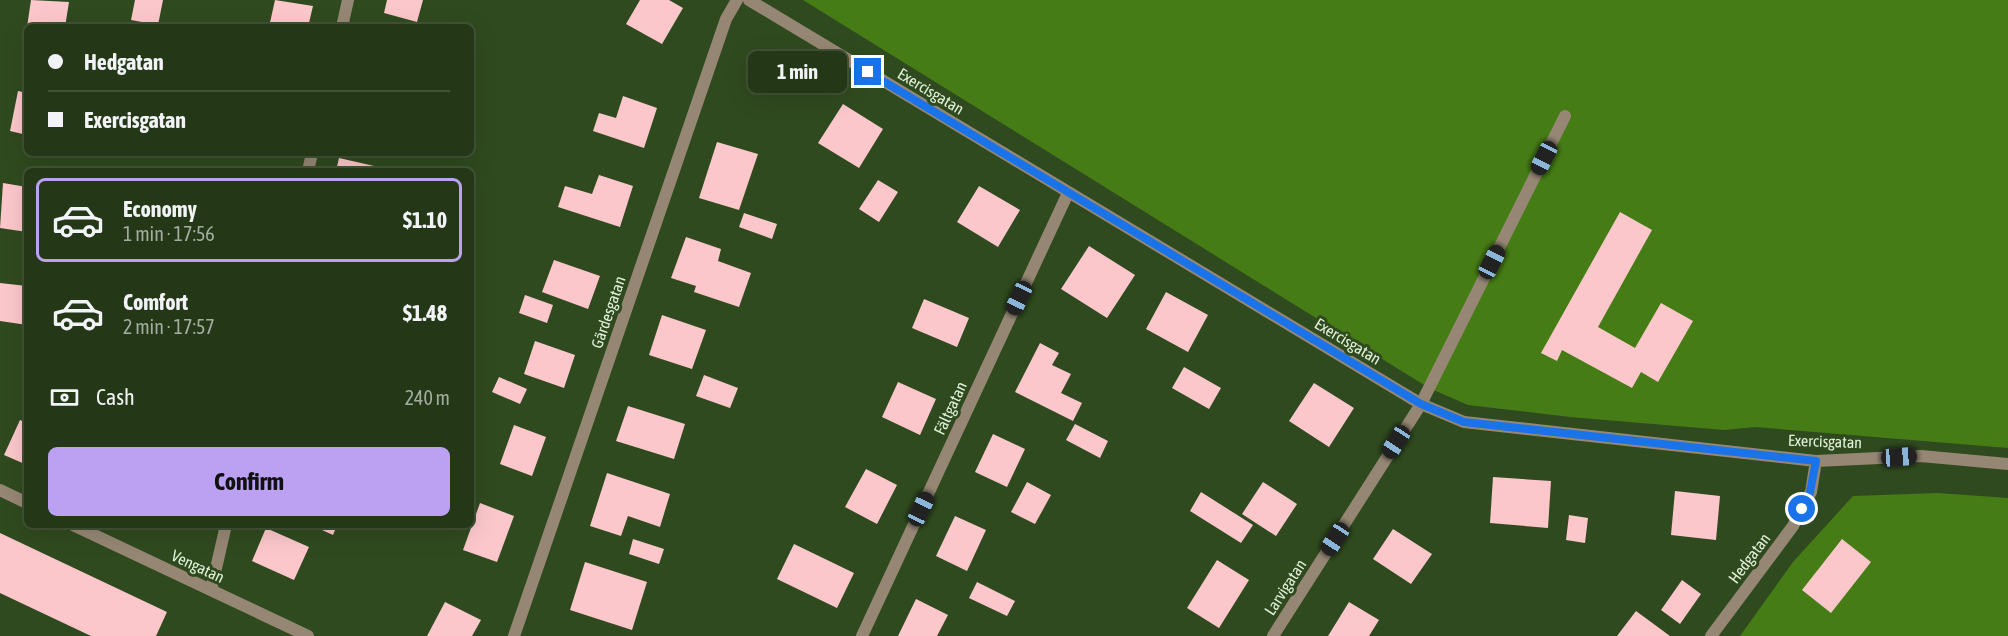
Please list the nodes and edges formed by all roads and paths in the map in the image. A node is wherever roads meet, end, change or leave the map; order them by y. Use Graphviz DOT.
graph roads {
  1 [pos="348,0"];
  2 [pos="737,0"];
  3 [pos="749,0"];
  4 [pos="343,24"];
  5 [pos="1565,116"];
  6 [pos="1068,193"];
  7 [pos="1421,404"];
  8 [pos="1816,461"];
  9 [pos="2008,464"];
  10 [pos="0,490"];
  11 [pos="24,502"];
  12 [pos="79,528"];
  13 [pos="225,528"];
  14 [pos="211,590"];
  15 [pos="308,636"];
  16 [pos="514,636"];
  17 [pos="862,636"];
  18 [pos="1273,636"];
  19 [pos="1711,636"];
  1 -- 4 [label="street"];
  2 -- 16 [label="street, Gärdesgatan"];
  3 -- 6 [label="street, Exercisgatan"];
  5 -- 7 [label="street, Larvigatan"];
  6 -- 7 [label="street, Exercisgatan"];
  6 -- 17 [label="street, Fältgatan"];
  7 -- 8 [label="street, Exercisgatan"];
  7 -- 18 [label="street, Larvigatan"];
  8 -- 9 [label="street, Exercisgatan"];
  8 -- 19 [label="street, Hedgatan"];
  10 -- 11 [label="street"];
  12 -- 14 [label="street, Vengatan"];
  13 -- 14 [label="street"];
  14 -- 15 [label="street, Vengatan"];
}
